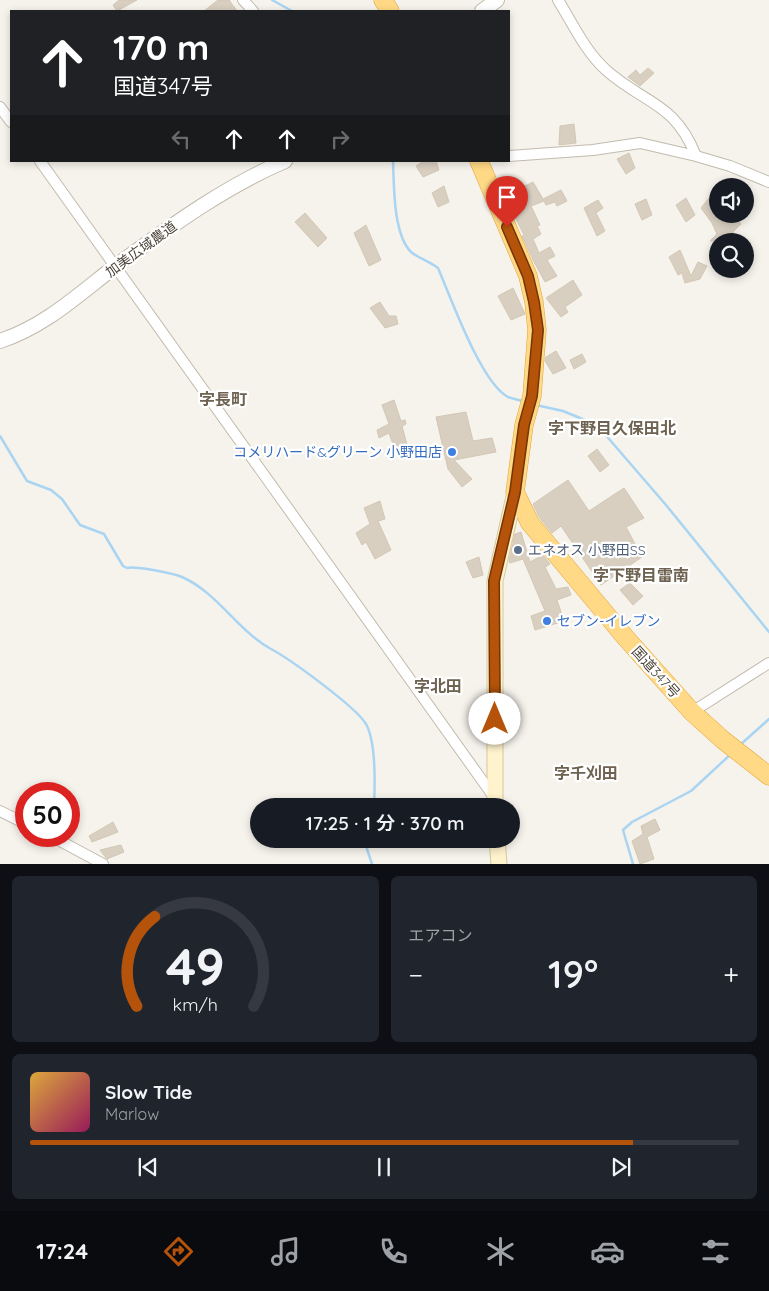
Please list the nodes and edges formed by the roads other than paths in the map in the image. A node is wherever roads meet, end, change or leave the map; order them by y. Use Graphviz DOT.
graph roads {
  1 [pos="243,0"];
  2 [pos="497,0"];
  3 [pos="558,0"];
  4 [pos="252,10"];
  5 [pos="483,10"];
  6 [pos="0,106"];
  7 [pos="10,121"];
  8 [pos="510,156"];
  9 [pos="696,156"];
  10 [pos="41,162"];
  11 [pos="283,162"];
  12 [pos="479,162"];
  13 [pos="769,182"];
  14 [pos="116,266"];
  15 [pos="0,340"];
  16 [pos="515,492"];
  17 [pos="769,663"];
  18 [pos="692,712"];
  19 [pos="769,776"];
  20 [pos="492,798"];
  21 [pos="495,798"];
  22 [pos="0,811"];
  23 [pos="15,818"];
  24 [pos="71,847"];
  25 [pos="498,848"];
  26 [pos="103,864"];
  27 [pos="499,864"];
  1 -- 4 [label="street"];
  2 -- 5 [label="street"];
  3 -- 9 [label="street"];
  6 -- 7 [label="street"];
  8 -- 9 [label="street"];
  9 -- 13 [label="street"];
  10 -- 14 [label="street"];
  11 -- 14 [label="street, 加美広域農道"];
  12 -- 16 [label="highway"];
  14 -- 15 [label="street, 加美広域農道"];
  14 -- 20 [label="street"];
  16 -- 18 [label="highway, 国道347号"];
  16 -- 21 [label="main road"];
  17 -- 18 [label="street"];
  18 -- 19 [label="highway, 国道347号"];
  22 -- 23 [label="street"];
  24 -- 26 [label="street"];
  25 -- 27 [label="main road"];
}
